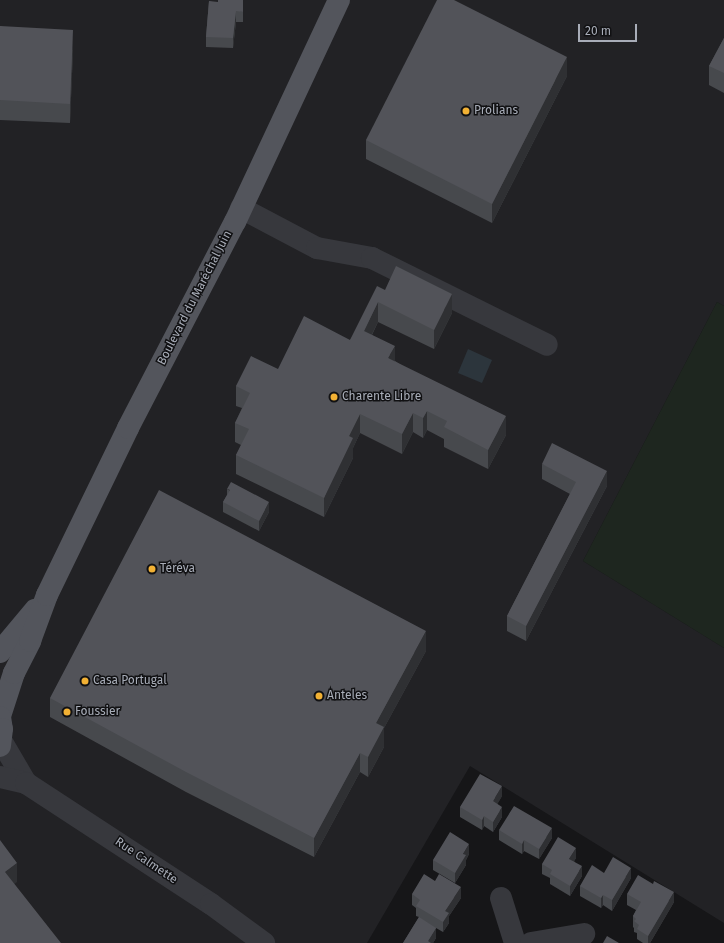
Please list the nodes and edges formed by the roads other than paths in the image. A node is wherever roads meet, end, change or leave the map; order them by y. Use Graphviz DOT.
graph roads {
  1 [pos="339,0"];
  2 [pos="241,208"];
  3 [pos="547,345"];
  4 [pos="47,594"];
  5 [pos="0,652"];
  6 [pos="0,716"];
  7 [pos="1,744"];
  8 [pos="0,777"];
  9 [pos="26,783"];
  10 [pos="501,898"];
  11 [pos="584,934"];
  12 [pos="540,942"];
  13 [pos="264,943"];
  14 [pos="515,943"];
  1 -- 2 [label="main road, Boulevard du Maréchal Juin"];
  2 -- 3 [label="street"];
  2 -- 4 [label="main road, Boulevard du Maréchal Juin"];
  4 -- 5 [label="main road, Boulevard du Maréchal Juin"];
  4 -- 6 [label="main road, Boulevard du Maréchal Juin"];
  6 -- 7 [label="main road"];
  7 -- 9 [label="street, Rue Calmette"];
  8 -- 9 [label="street, Rue Calmette"];
  9 -- 13 [label="street, Rue Calmette"];
  10 -- 14 [label="street"];
  11 -- 12 [label="street"];
}
